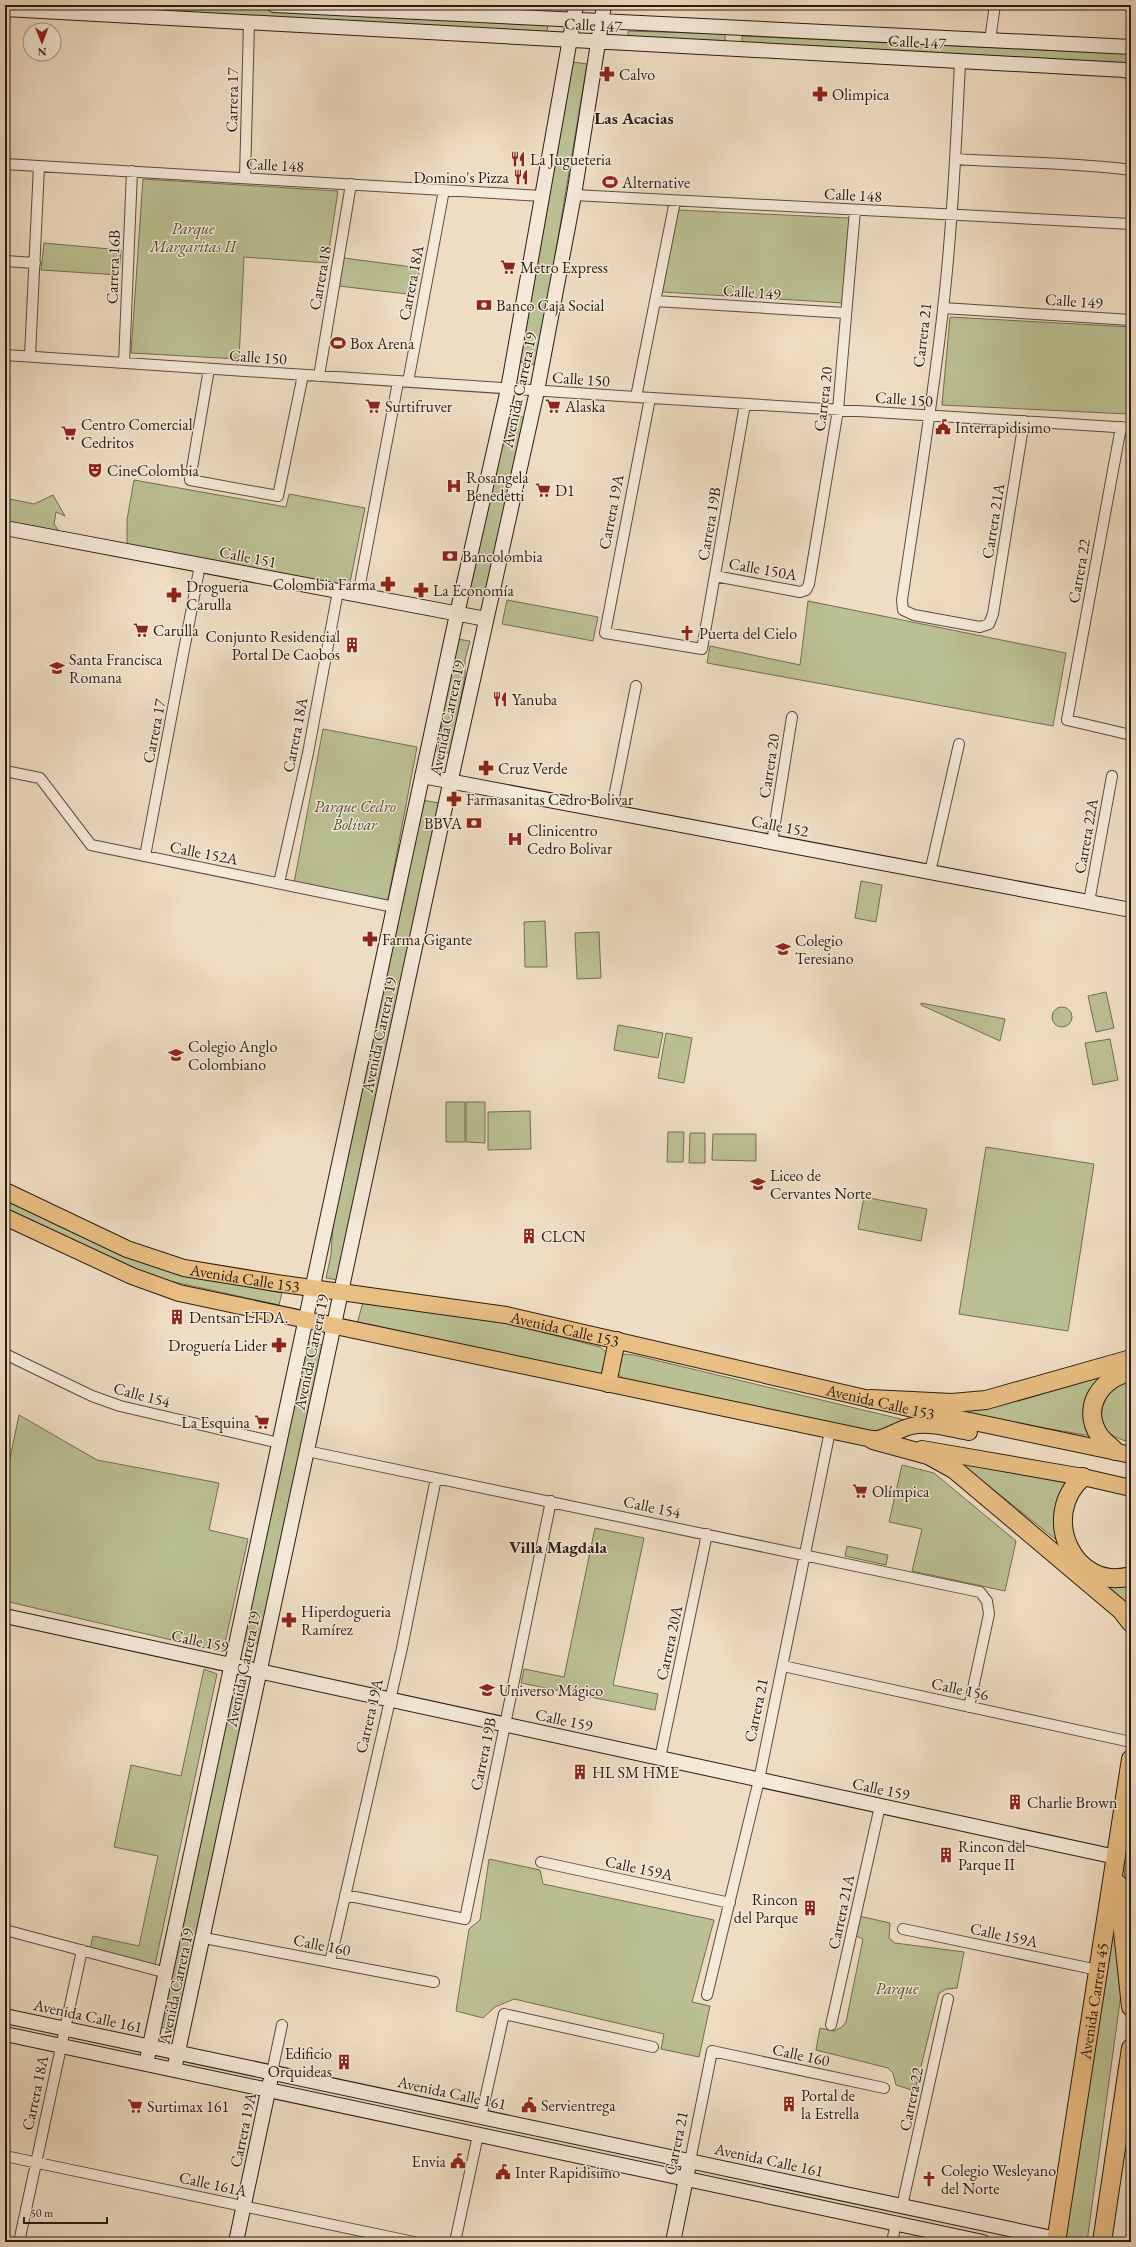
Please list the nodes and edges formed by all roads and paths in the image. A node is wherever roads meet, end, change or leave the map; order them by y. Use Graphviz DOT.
graph roads {
  1 [pos="274,5"];
  2 [pos="576,5"];
  3 [pos="604,5"];
  4 [pos="995,5"];
  5 [pos="5,9"];
  6 [pos="573,21"];
  7 [pos="602,22"];
  8 [pos="249,23"];
  9 [pos="733,29"];
  10 [pos="990,40"];
  11 [pos="570,41"];
  12 [pos="598,42"];
  13 [pos="1131,47"];
  14 [pos="732,50"];
  15 [pos="960,62"];
  16 [pos="1131,72"];
  17 [pos="955,159"];
  18 [pos="5,164"];
  19 [pos="39,166"];
  20 [pos="1131,170"];
  21 [pos="132,171"];
  22 [pos="245,178"];
  23 [pos="351,184"];
  24 [pos="444,190"];
  25 [pos="574,195"];
  26 [pos="542,196"];
  27 [pos="675,201"];
  28 [pos="854,210"];
  29 [pos="951,215"];
  30 [pos="1131,224"];
  31 [pos="5,261"];
  32 [pos="35,262"];
  33 [pos="655,301"];
  34 [pos="943,308"];
  35 [pos="846,313"];
  36 [pos="1131,320"];
  37 [pos="5,355"];
  38 [pos="30,356"];
  39 [pos="124,363"];
  40 [pos="210,369"];
  41 [pos="303,375"];
  42 [pos="319,376"];
  43 [pos="403,382"];
  44 [pos="508,389"];
  45 [pos="537,391"];
  46 [pos="636,397"];
  47 [pos="650,398"];
  48 [pos="745,404"];
  49 [pos="838,410"];
  50 [pos="930,415"];
  51 [pos="1024,421"];
  52 [pos="1126,427"];
  53 [pos="5,528"];
  54 [pos="200,565"];
  55 [pos="715,576"];
  56 [pos="806,590"];
  57 [pos="338,591"];
  58 [pos="358,595"];
  59 [pos="457,614"];
  60 [pos="486,619"];
  61 [pos="990,624"];
  62 [pos="702,649"];
  63 [pos="636,686"];
  64 [pos="792,717"];
  65 [pos="1131,735"];
  66 [pos="959,744"];
  67 [pos="5,771"];
  68 [pos="422,776"];
  69 [pos="1112,776"];
  70 [pos="450,781"];
  71 [pos="611,812"];
  72 [pos="772,842"];
  73 [pos="145,856"];
  74 [pos="930,872"];
  75 [pos="279,883"];
  76 [pos="1089,902"];
  77 [pos="394,907"];
  78 [pos="1131,910"];
  79 [pos="5,1191"];
  80 [pos="5,1217"];
  81 [pos="313,1288"];
  82 [pos="341,1292"];
  83 [pos="306,1319"];
  84 [pos="334,1325"];
  85 [pos="617,1340"];
  86 [pos="5,1354"];
  87 [pos="1131,1360"];
  88 [pos="1131,1372"];
  89 [pos="608,1384"];
  90 [pos="871,1399"];
  91 [pos="830,1431"];
  92 [pos="994,1432"];
  93 [pos="873,1440"];
  94 [pos="280,1443"];
  95 [pos="307,1451"];
  96 [pos="1123,1453"];
  97 [pos="1131,1464"];
  98 [pos="1082,1477"];
  99 [pos="436,1478"];
  100 [pos="1131,1488"];
  101 [pos="551,1501"];
  102 [pos="707,1534"];
  103 [pos="805,1554"];
  104 [pos="1131,1576"];
  105 [pos="5,1616"];
  106 [pos="1131,1623"];
  107 [pos="232,1666"];
  108 [pos="783,1666"];
  109 [pos="260,1672"];
  110 [pos="390,1700"];
  111 [pos="970,1707"];
  112 [pos="504,1724"];
  113 [pos="1131,1742"];
  114 [pos="660,1758"];
  115 [pos="1131,1759"];
  116 [pos="759,1780"];
  117 [pos="880,1806"];
  118 [pos="1116,1857"];
  119 [pos="542,1862"];
  120 [pos="345,1895"];
  121 [pos="730,1903"];
  122 [pos="903,1929"];
  123 [pos="5,1930"];
  124 [pos="204,1938"];
  125 [pos="82,1950"];
  126 [pos="330,1962"];
  127 [pos="1098,1970"];
  128 [pos="166,1973"];
  129 [pos="434,1982"];
  130 [pos="708,1995"];
  131 [pos="948,1999"];
  132 [pos="1131,2008"];
  133 [pos="5,2016"];
  134 [pos="282,2025"];
  135 [pos="832,2025"];
  136 [pos="65,2029"];
  137 [pos="5,2034"];
  138 [pos="61,2046"];
  139 [pos="150,2047"];
  140 [pos="653,2047"];
  141 [pos="1131,2048"];
  142 [pos="712,2051"];
  143 [pos="178,2053"];
  144 [pos="146,2064"];
  145 [pos="174,2070"];
  146 [pos="272,2072"];
  147 [pos="884,2088"];
  148 [pos="269,2090"];
  149 [pos="481,2117"];
  150 [pos="478,2135"];
  151 [pos="5,2156"];
  152 [pos="690,2161"];
  153 [pos="36,2163"];
  154 [pos="686,2179"];
  155 [pos="244,2206"];
  156 [pos="902,2206"];
  157 [pos="896,2223"];
  158 [pos="1057,2240"];
  159 [pos="19,2242"];
  160 [pos="236,2242"];
  161 [pos="414,2242"];
  162 [pos="455,2242"];
  163 [pos="673,2242"];
  164 [pos="892,2242"];
  165 [pos="983,2242"];
  166 [pos="1102,2242"];
  1 -- 6 [label="main road, Calle 147"];
  2 -- 6 [label="main road, Avenida Carrera 19"];
  3 -- 7 [label="main road, Avenida Carrera 19"];
  4 -- 10 [label="street"];
  5 -- 8 [label="main road, Calle 147"];
  6 -- 7 [label="main road, Calle 147"];
  6 -- 11 [label="main road, Avenida Carrera 19"];
  7 -- 9 [label="main road, Calle 147"];
  7 -- 12 [label="main road, Avenida Carrera 19"];
  8 -- 11 [label="main road, Calle 147"];
  8 -- 22 [label="street, Carrera 17"];
  9 -- 10 [label="main road, Calle 147"];
  9 -- 14 [label="main road"];
  10 -- 13 [label="main road, Calle 147"];
  11 -- 12 [label="main road, Calle 147"];
  11 -- 26 [label="main road, Avenida Carrera 19"];
  12 -- 14 [label="main road, Calle 147"];
  12 -- 25 [label="main road, Avenida Carrera 19"];
  14 -- 15 [label="main road, Calle 147"];
  15 -- 16 [label="main road, Calle 147"];
  15 -- 17 [label="street, Carrera 21"];
  17 -- 20 [label="street"];
  17 -- 29 [label="street, Carrera 21"];
  18 -- 19 [label="street, Calle 148"];
  19 -- 21 [label="street, Calle 148"];
  19 -- 32 [label="street"];
  21 -- 22 [label="street, Calle 148"];
  21 -- 39 [label="street, Carrera 16B"];
  22 -- 23 [label="street, Calle 148"];
  23 -- 24 [label="street, Calle 148"];
  23 -- 42 [label="street, Carrera 18"];
  24 -- 26 [label="street, Calle 148"];
  24 -- 43 [label="street, Carrera 18A"];
  25 -- 27 [label="street, Calle 148"];
  25 -- 45 [label="main road, Avenida Carrera 19"];
  26 -- 44 [label="main road, Avenida Carrera 19"];
  27 -- 28 [label="street, Calle 148"];
  27 -- 33 [label="street"];
  28 -- 29 [label="street, Calle 148"];
  28 -- 35 [label="street, Carrera 20"];
  29 -- 30 [label="street, Calle 148"];
  29 -- 34 [label="street, Carrera 21"];
  31 -- 32 [label="street"];
  32 -- 38 [label="street"];
  33 -- 35 [label="street, Calle 149"];
  33 -- 46 [label="street"];
  34 -- 36 [label="street, Calle 149"];
  34 -- 50 [label="street, Carrera 21"];
  35 -- 49 [label="street, Carrera 20"];
  37 -- 38 [label="street, Calle 150"];
  38 -- 39 [label="street, Calle 150"];
  39 -- 40 [label="street, Calle 150"];
  40 -- 41 [label="street, Calle 150"];
  40 -- 41 [label="street"];
  41 -- 42 [label="street, Calle 150"];
  42 -- 43 [label="street, Calle 150"];
  43 -- 44 [label="street, Calle 150"];
  43 -- 58 [label="street, Carrera 18A"];
  44 -- 45 [label="street, Calle 150"];
  44 -- 59 [label="main road, Avenida Carrera 19"];
  45 -- 46 [label="street, Calle 150"];
  45 -- 60 [label="main road, Avenida Carrera 19"];
  46 -- 47 [label="street, Calle 150"];
  47 -- 48 [label="street, Calle 150"];
  47 -- 62 [label="street, Carrera 19A"];
  48 -- 49 [label="street, Calle 150"];
  48 -- 55 [label="street, Carrera 19B"];
  49 -- 50 [label="street, Calle 150"];
  49 -- 56 [label="street, Carrera 20"];
  50 -- 51 [label="street, Calle 150"];
  50 -- 61 [label="street, Carrera 21"];
  51 -- 52 [label="street, Calle 150"];
  51 -- 61 [label="street, Carrera 21A"];
  52 -- 65 [label="street, Carrera 22"];
  53 -- 54 [label="main road, Calle 151"];
  54 -- 57 [label="main road, Calle 151"];
  54 -- 73 [label="street, Carrera 17"];
  55 -- 56 [label="street, Calle 150A"];
  55 -- 62 [label="street, Carrera 19B"];
  57 -- 58 [label="main road, Calle 151"];
  57 -- 75 [label="street, Carrera 18A"];
  58 -- 59 [label="main road, Calle 151"];
  59 -- 60 [label="main road, Calle 151"];
  59 -- 68 [label="main road, Avenida Carrera 19"];
  60 -- 70 [label="main road, Avenida Carrera 19"];
  63 -- 71 [label="street"];
  64 -- 72 [label="street, Carrera 20"];
  66 -- 74 [label="street"];
  67 -- 73 [label="street, Calle 152A"];
  68 -- 70 [label="main road, Calle 152"];
  68 -- 77 [label="main road, Avenida Carrera 19"];
  69 -- 76 [label="street, Carrera 22A"];
  70 -- 71 [label="main road, Calle 152"];
  70 -- 82 [label="main road, Avenida Carrera 19"];
  71 -- 72 [label="main road, Calle 152"];
  72 -- 74 [label="main road, Calle 152"];
  73 -- 75 [label="street, Calle 152A"];
  74 -- 76 [label="main road, Calle 152"];
  75 -- 77 [label="street, Calle 152A"];
  76 -- 78 [label="main road, Calle 152"];
  77 -- 81 [label="main road, Avenida Carrera 19"];
  79 -- 81 [label="main road, Avenida Calle 153"];
  80 -- 83 [label="main road, Avenida Calle 153"];
  81 -- 82 [label="main road, Avenida Calle 153"];
  81 -- 83 [label="main road, Avenida Carrera 19"];
  82 -- 84 [label="main road, Avenida Carrera 19"];
  82 -- 85 [label="main road, Avenida Calle 153"];
  83 -- 84 [label="main road, Avenida Calle 153"];
  83 -- 94 [label="main road, Avenida Carrera 19"];
  84 -- 89 [label="main road, Avenida Calle 153"];
  84 -- 95 [label="main road, Avenida Carrera 19"];
  85 -- 89 [label="main road"];
  85 -- 90 [label="main road, Avenida Calle 153"];
  86 -- 94 [label="street, Calle 154"];
  87 -- 90 [label="highway"];
  88 -- 96 [label="highway"];
  89 -- 91 [label="main road, Avenida Calle 153"];
  90 -- 92 [label="main road, Avenida Calle 153"];
  91 -- 93 [label="main road, Avenida Calle 153"];
  91 -- 103 [label="street, Carrera 21"];
  92 -- 93 [label="main road, Avenida Calle 153"];
  92 -- 96 [label="main road, Avenida Calle 153"];
  92 -- 97 [label="main road, Avenida Calle 153"];
  93 -- 98 [label="main road, Avenida Calle 153"];
  93 -- 106 [label="highway"];
  94 -- 107 [label="main road, Avenida Carrera 19"];
  95 -- 99 [label="street, Calle 154"];
  95 -- 109 [label="main road, Avenida Carrera 19"];
  98 -- 100 [label="main road, Avenida Calle 153"];
  98 -- 104 [label="highway"];
  99 -- 101 [label="street, Calle 154"];
  99 -- 110 [label="street, Carrera 19A"];
  101 -- 102 [label="street, Calle 154"];
  101 -- 112 [label="street, Carrera 19B"];
  102 -- 103 [label="street, Calle 154"];
  102 -- 114 [label="street, Carrera 20A"];
  103 -- 108 [label="street, Carrera 21"];
  103 -- 111 [label="street, Calle 154"];
  105 -- 107 [label="main road, Calle 159"];
  107 -- 109 [label="main road, Calle 159"];
  107 -- 128 [label="main road, Avenida Carrera 19"];
  108 -- 111 [label="street, Calle 156"];
  108 -- 116 [label="street, Carrera 21"];
  109 -- 110 [label="main road, Calle 159"];
  109 -- 124 [label="main road, Avenida Carrera 19"];
  110 -- 112 [label="main road, Calle 159"];
  110 -- 120 [label="street, Carrera 19A"];
  111 -- 113 [label="street, Calle 156"];
  112 -- 114 [label="main road, Calle 159"];
  112 -- 120 [label="street, Carrera 19B"];
  114 -- 116 [label="main road, Calle 159"];
  115 -- 118 [label="highway, Avenida Carrera 45"];
  116 -- 117 [label="main road, Calle 159"];
  116 -- 121 [label="street, Carrera 21"];
  117 -- 118 [label="main road, Calle 159"];
  117 -- 135 [label="street, Carrera 21A"];
  118 -- 127 [label="highway, Avenida Carrera 45"];
  118 -- 132 [label="highway"];
  119 -- 121 [label="street, Calle 159A"];
  120 -- 126 [label="street, Carrera 19A"];
  121 -- 130 [label="street, Carrera 21"];
  122 -- 127 [label="street, Calle 159A"];
  123 -- 125 [label="street"];
  124 -- 126 [label="street, Calle 160"];
  124 -- 143 [label="main road, Avenida Carrera 19"];
  125 -- 128 [label="street"];
  125 -- 136 [label="street, Carrera 18A"];
  126 -- 129 [label="street, Calle 160"];
  127 -- 158 [label="highway, Avenida Carrera 45"];
  128 -- 139 [label="main road, Avenida Carrera 19"];
  131 -- 156 [label="street, Carrera 22"];
  133 -- 136 [label="main road, Avenida Calle 161"];
  134 -- 146 [label="street, Carrera 19A"];
  136 -- 138 [label="street, Carrera 18A"];
  136 -- 139 [label="main road, Avenida Calle 161"];
  137 -- 138 [label="main road"];
  138 -- 144 [label="main road"];
  138 -- 153 [label="street, Carrera 18A"];
  139 -- 143 [label="main road, Avenida Calle 161"];
  139 -- 144 [label="main road, Avenida Carrera 19"];
  140 -- 149 [label="street"];
  141 -- 166 [label="highway"];
  142 -- 147 [label="street, Calle 160"];
  142 -- 152 [label="street, Carrera 21"];
  143 -- 145 [label="main road, Avenida Carrera 19"];
  143 -- 146 [label="main road, Avenida Calle 161"];
  144 -- 145 [label="main road"];
  145 -- 148 [label="main road"];
  146 -- 148 [label="main road, Carrera 19A"];
  146 -- 149 [label="main road, Avenida Calle 161"];
  148 -- 150 [label="main road"];
  148 -- 155 [label="main road, Carrera 19A"];
  149 -- 152 [label="main road, Avenida Calle 161"];
  150 -- 154 [label="main road"];
  150 -- 162 [label="street"];
  151 -- 153 [label="street, Calle 161A"];
  152 -- 154 [label="main road, Carrera 21"];
  152 -- 156 [label="main road, Avenida Calle 161"];
  153 -- 155 [label="street, Calle 161A"];
  153 -- 159 [label="street, Carrera 18A"];
  154 -- 157 [label="main road"];
  154 -- 163 [label="main road, Carrera 21"];
  155 -- 160 [label="main road, Carrera 19A"];
  155 -- 161 [label="street, Calle 161A"];
  156 -- 158 [label="main road, Avenida Calle 161"];
  157 -- 164 [label="street"];
  157 -- 165 [label="main road"];
}
